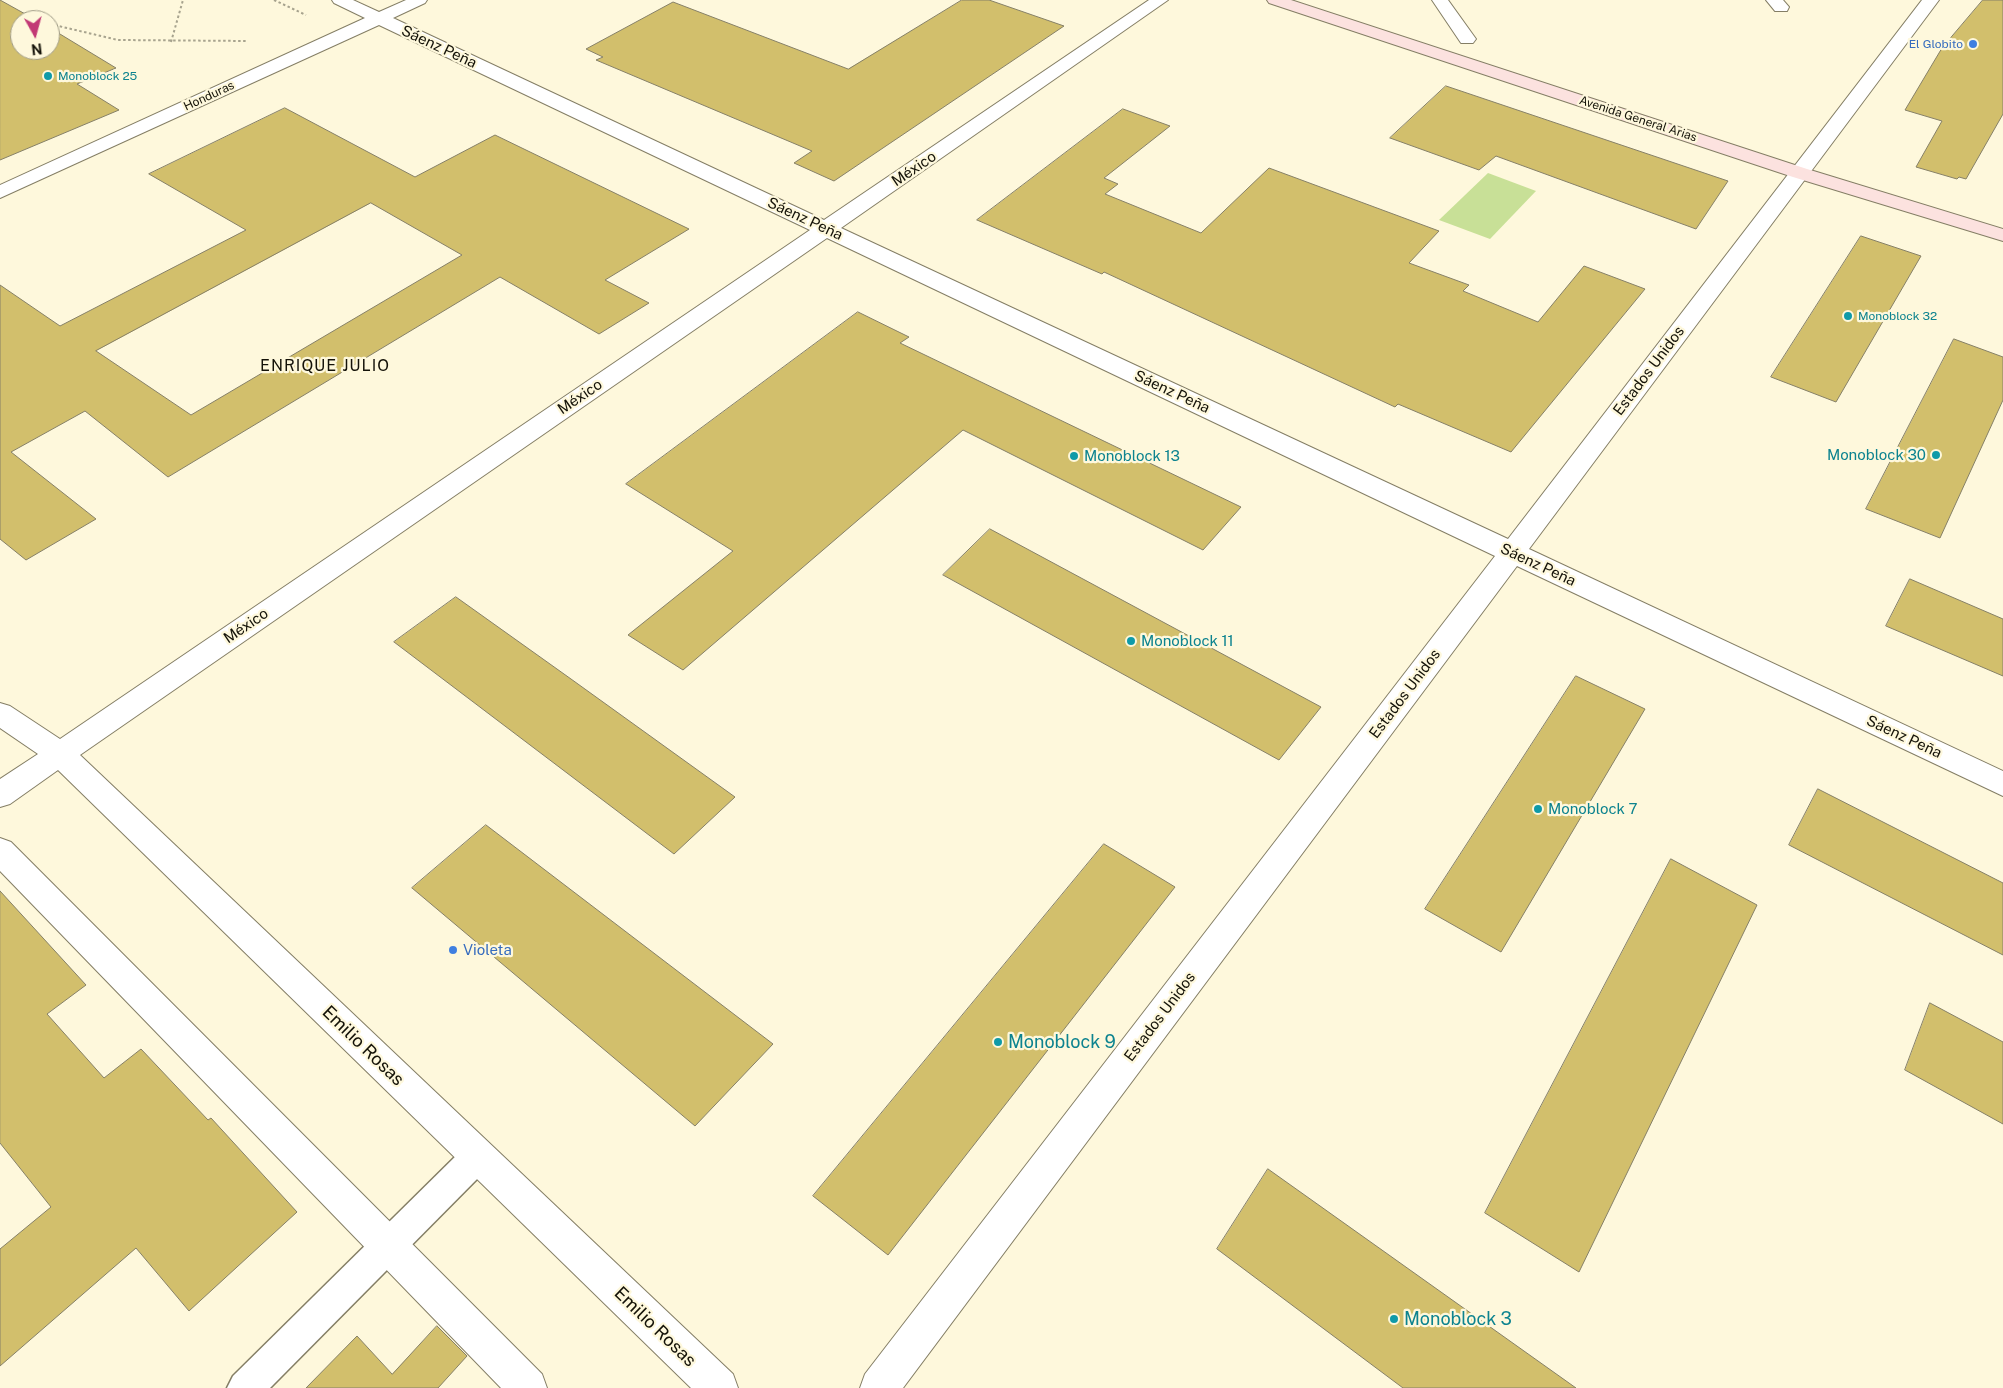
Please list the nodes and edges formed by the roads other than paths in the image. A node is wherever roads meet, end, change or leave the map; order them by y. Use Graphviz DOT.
graph roads {
  1 [pos="340,0"];
  2 [pos="419,0"];
  3 [pos="1160,0"];
  4 [pos="1275,0"];
  5 [pos="1440,0"];
  6 [pos="1931,0"];
  7 [pos="379,18"];
  8 [pos="1467,39"];
  9 [pos="1800,173"];
  10 [pos="0,192"];
  11 [pos="826,229"];
  12 [pos="2003,235"];
  13 [pos="1512,552"];
  14 [pos="0,714"];
  15 [pos="60,754"];
  16 [pos="2003,784"];
  17 [pos="0,794"];
  18 [pos="0,851"];
  19 [pos="478,1156"];
  20 [pos="388,1246"];
  21 [pos="245,1388"];
  22 [pos="528,1388"];
  23 [pos="719,1388"];
  24 [pos="879,1388"];
  1 -- 7 [label="street, Sáenz Peña"];
  2 -- 7 [label="street, Honduras"];
  3 -- 11 [label="street, México"];
  4 -- 9 [label="main road, Avenida General Arias"];
  5 -- 8 [label="street"];
  6 -- 9 [label="street, Estados Unidos"];
  7 -- 10 [label="street, Honduras"];
  7 -- 11 [label="street, Sáenz Peña"];
  9 -- 12 [label="main road, Avenida General Arias"];
  9 -- 13 [label="street, Estados Unidos"];
  11 -- 13 [label="street, Sáenz Peña"];
  11 -- 15 [label="street, México"];
  13 -- 16 [label="street, Sáenz Peña"];
  13 -- 24 [label="street, Estados Unidos"];
  14 -- 15 [label="street, Emilio Rosas"];
  15 -- 17 [label="street, México"];
  15 -- 19 [label="street, Emilio Rosas"];
  18 -- 20 [label="street"];
  19 -- 20 [label="lane"];
  19 -- 23 [label="street, Emilio Rosas"];
  20 -- 21 [label="lane"];
  20 -- 22 [label="street"];
}
